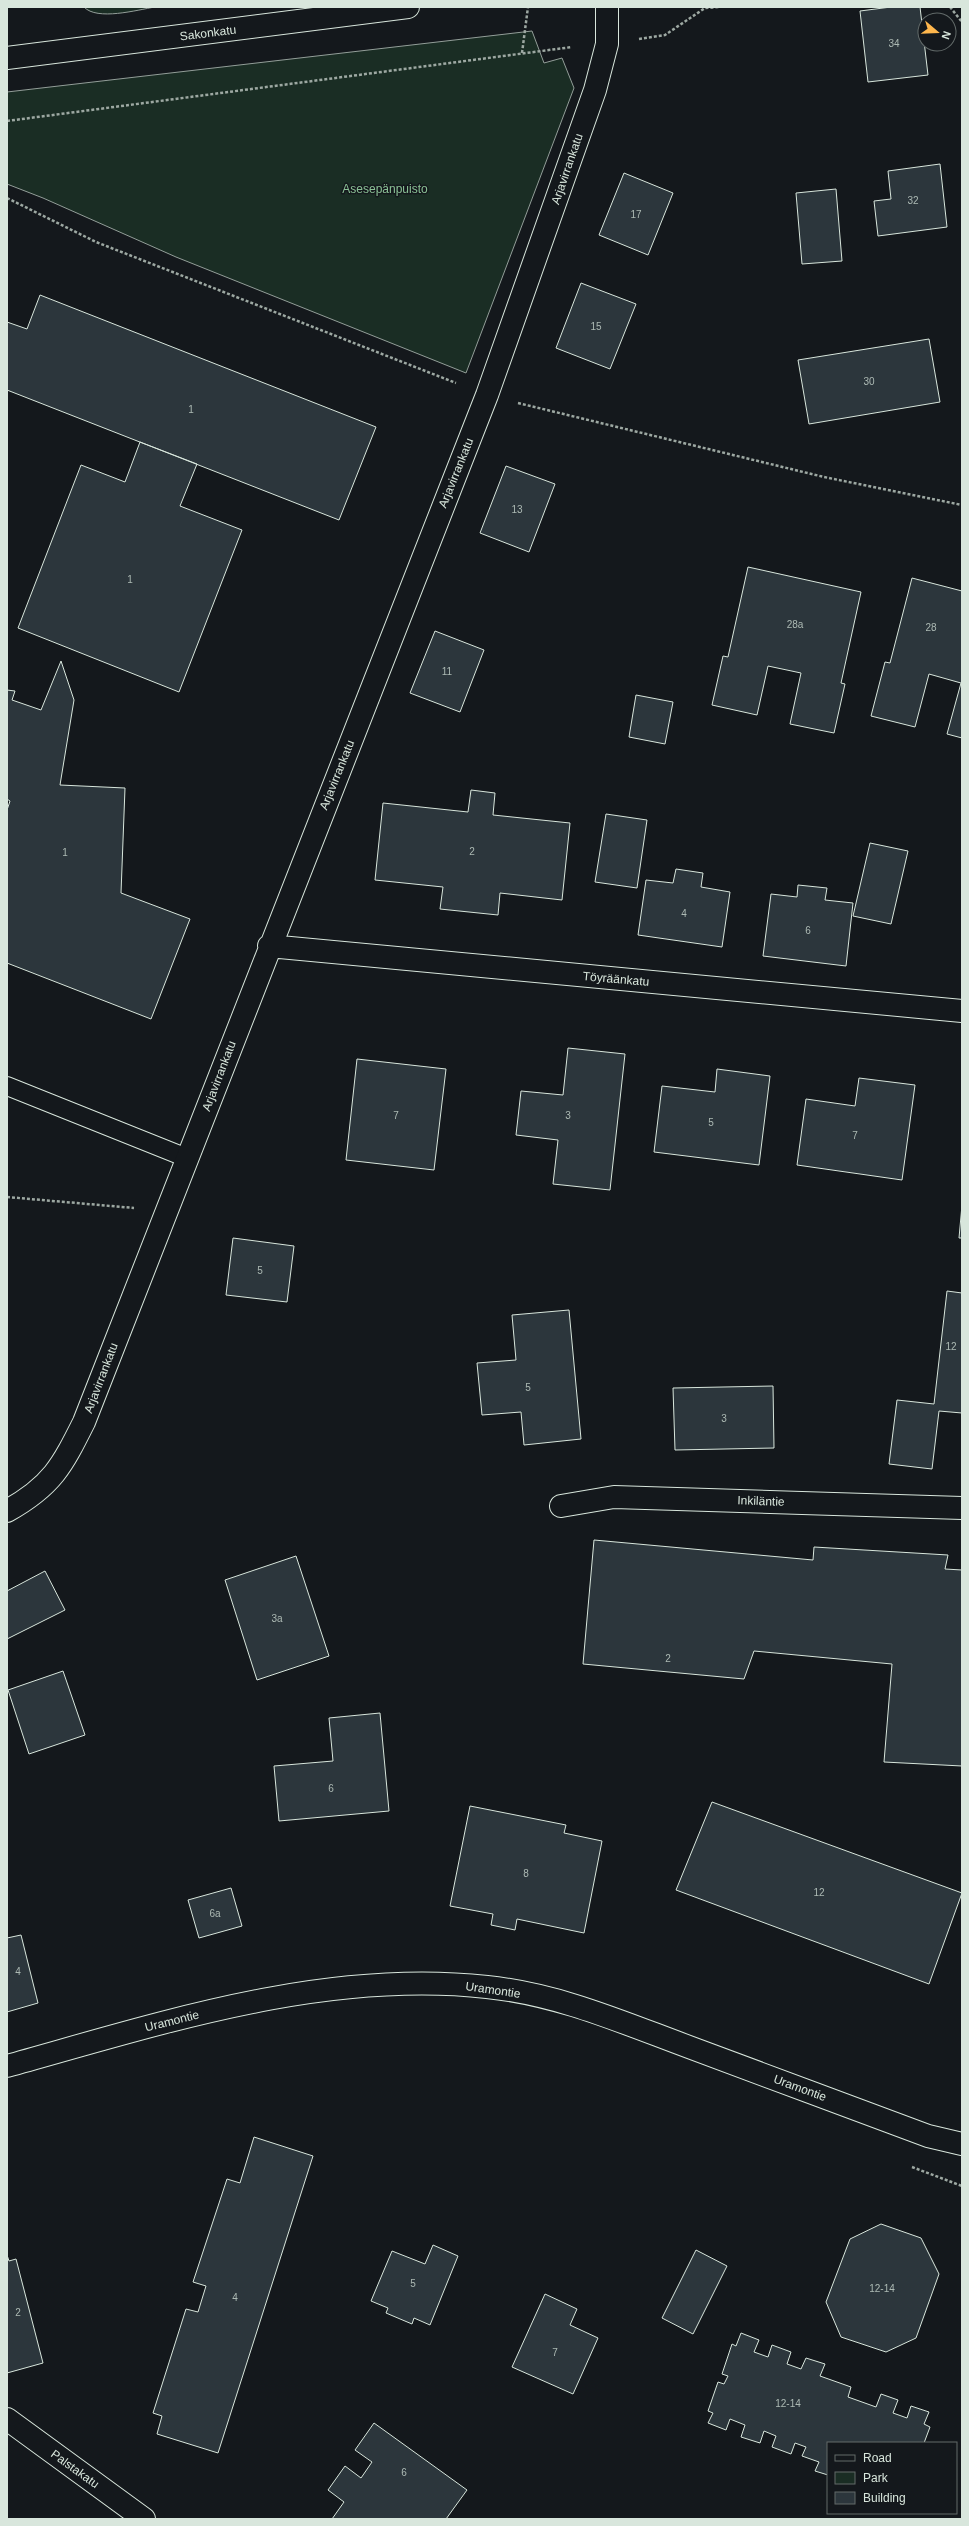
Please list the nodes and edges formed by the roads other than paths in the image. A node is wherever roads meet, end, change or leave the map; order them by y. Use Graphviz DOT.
graph roads {
  1 [pos="408,7"];
  2 [pos="607,7"];
  3 [pos="7,58"];
  4 [pos="269,946"];
  5 [pos="962,1011"];
  6 [pos="7,1086"];
  7 [pos="187,1158"];
  8 [pos="561,1506"];
  9 [pos="962,1508"];
  10 [pos="7,1511"];
  11 [pos="7,2066"];
  12 [pos="962,2144"];
  13 [pos="7,2419"];
  14 [pos="144,2519"];
  1 -- 3 [label="street, Sakonkatu"];
  2 -- 4 [label="street, Arjavirrankatu"];
  4 -- 5 [label="street, Töyräänkatu"];
  4 -- 7 [label="street, Arjavirrankatu"];
  6 -- 7 [label="lane"];
  7 -- 10 [label="street, Arjavirrankatu"];
  8 -- 9 [label="street, Inkiläntie"];
  11 -- 12 [label="street, Uramontie"];
  13 -- 14 [label="street, Palstakatu"];
}
